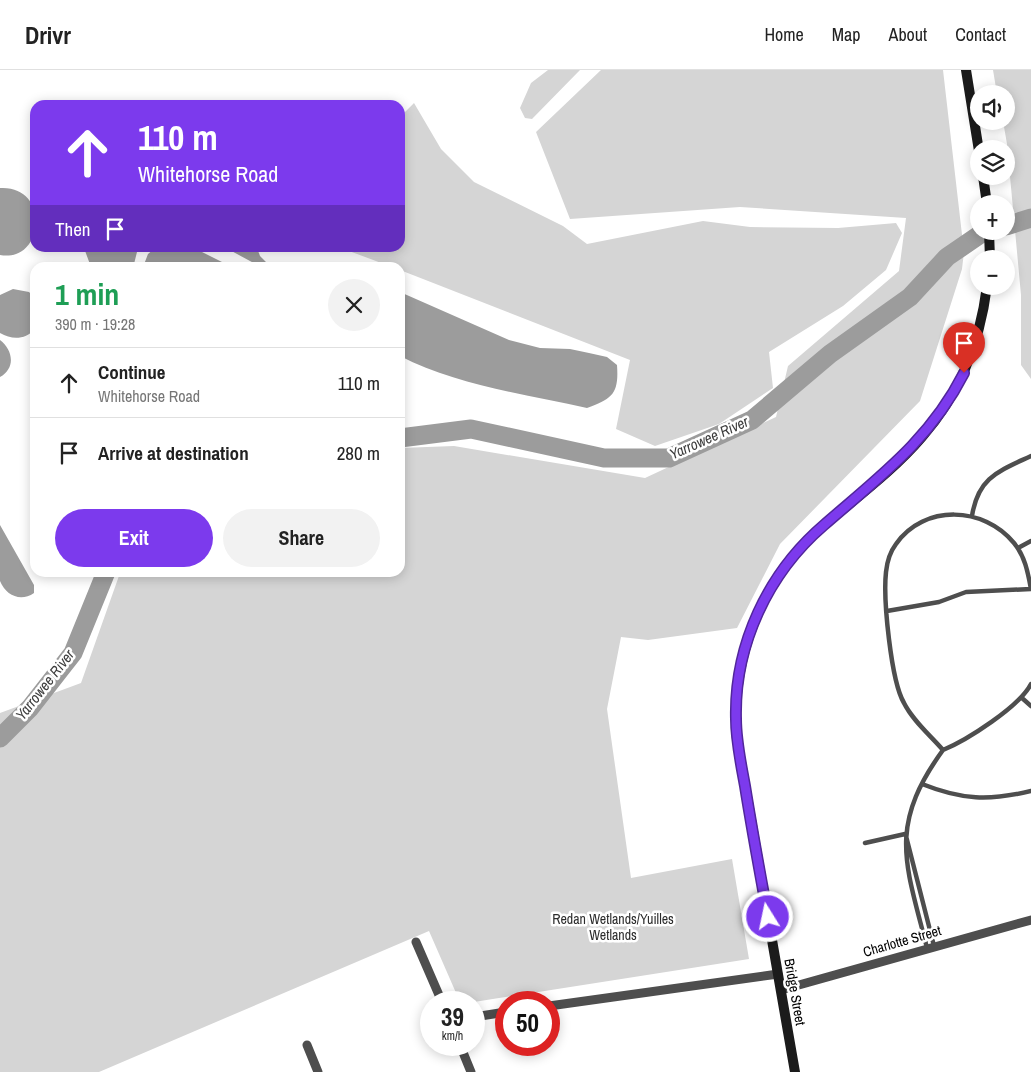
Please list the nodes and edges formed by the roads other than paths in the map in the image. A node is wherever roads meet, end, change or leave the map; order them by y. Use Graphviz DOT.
graph roads {
  1 [pos="966,70"];
  2 [pos="977,140"];
  3 [pos="985,295"];
  4 [pos="1031,456"];
  5 [pos="972,516"];
  6 [pos="1031,541"];
  7 [pos="1018,548"];
  8 [pos="1031,589"];
  9 [pos="887,611"];
  10 [pos="1031,684"];
  11 [pos="1022,698"];
  12 [pos="1031,706"];
  13 [pos="943,750"];
  14 [pos="922,784"];
  15 [pos="1031,791"];
  16 [pos="905,834"];
  17 [pos="865,843"];
  18 [pos="1031,920"];
  19 [pos="416,942"];
  20 [pos="930,947"];
  21 [pos="778,974"];
  22 [pos="781,990"];
  23 [pos="437,991"];
  24 [pos="560,1004"];
  25 [pos="307,1045"];
  26 [pos="464,1056"];
  27 [pos="318,1072"];
  28 [pos="471,1072"];
  29 [pos="795,1072"];
  1 -- 2 [label="main road"];
  3 -- 21 [label="main road, Bridge Street"];
  4 -- 5 [label="lane"];
  5 -- 7 [label="lane"];
  5 -- 9 [label="lane"];
  6 -- 7 [label="lane"];
  7 -- 8 [label="lane"];
  8 -- 9 [label="lane"];
  9 -- 13 [label="lane"];
  10 -- 11 [label="lane"];
  11 -- 12 [label="lane"];
  11 -- 13 [label="lane"];
  13 -- 14 [label="lane"];
  14 -- 15 [label="lane"];
  14 -- 16 [label="lane"];
  16 -- 17 [label="lane"];
  16 -- 20 [label="lane"];
  16 -- 20 [label="lane"];
  18 -- 20 [label="street, Charlotte Street"];
  19 -- 23 [label="street"];
  20 -- 22 [label="street, Charlotte Street"];
  21 -- 22 [label="main road, Bridge Street"];
  21 -- 24 [label="street"];
  22 -- 29 [label="main road, Bridge Street"];
  25 -- 27 [label="street"];
  26 -- 28 [label="street"];
}
